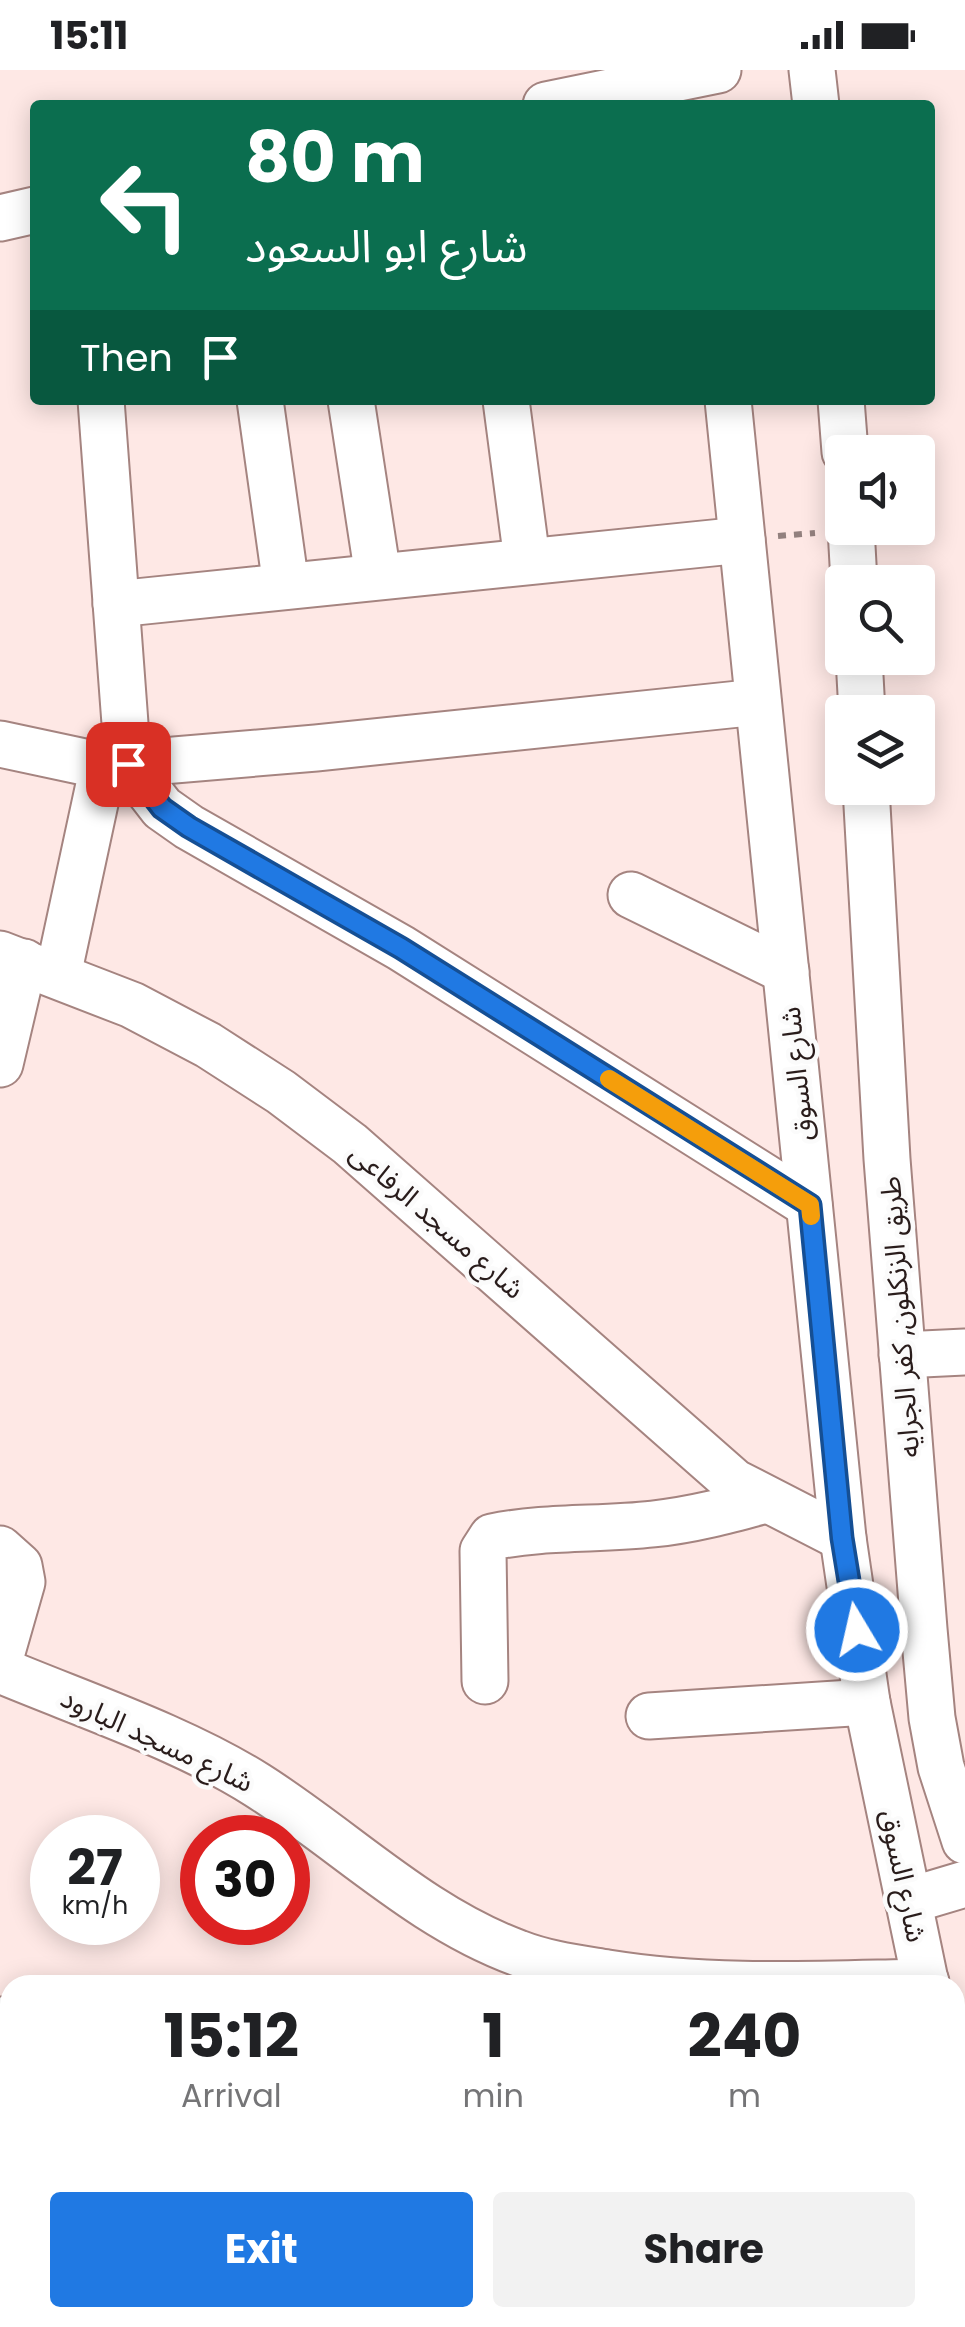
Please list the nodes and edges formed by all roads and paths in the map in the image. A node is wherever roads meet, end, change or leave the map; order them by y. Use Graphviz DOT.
graph roads {
  1 [pos="812,70"];
  2 [pos="701,80"];
  3 [pos="577,100"];
  4 [pos="815,100"];
  5 [pos="30,211"];
  6 [pos="0,218"];
  7 [pos="101,405"];
  8 [pos="261,405"];
  9 [pos="352,405"];
  10 [pos="507,405"];
  11 [pos="728,405"];
  12 [pos="841,405"];
  13 [pos="844,435"];
  14 [pos="825,531"];
  15 [pos="742,540"];
  16 [pos="528,560"];
  17 [pos="378,576"];
  18 [pos="286,586"];
  19 [pos="116,604"];
  20 [pos="758,702"];
  21 [pos="0,744"];
  22 [pos="115,765"];
  23 [pos="867,805"];
  24 [pos="632,895"];
  25 [pos="27,964"];
  26 [pos="786,970"];
  27 [pos="0,1064"];
  28 [pos="810,1205"];
  29 [pos="965,1352"];
  30 [pos="902,1355"];
  31 [pos="766,1500"];
  32 [pos="842,1538"];
  33 [pos="0,1548"];
  34 [pos="857,1630"];
  35 [pos="924,1630"];
  36 [pos="0,1659"];
  37 [pos="0,1670"];
  38 [pos="485,1681"];
  39 [pos="867,1702"];
  40 [pos="649,1716"];
  41 [pos="953,1766"];
  42 [pos="965,1842"];
  43 [pos="965,1884"];
  44 [pos="908,1901"];
  45 [pos="628,1975"];
  46 [pos="924,1975"];
  1 -- 4 [label="street"];
  2 -- 3 [label="street"];
  5 -- 6 [label="street"];
  7 -- 19 [label="street"];
  8 -- 18 [label="street"];
  9 -- 17 [label="street"];
  10 -- 16 [label="street"];
  11 -- 15 [label="street, شارع السوق"];
  12 -- 13 [label="street"];
  14 -- 15 [label="path"];
  15 -- 16 [label="street"];
  15 -- 20 [label="street, شارع السوق"];
  16 -- 17 [label="street"];
  17 -- 18 [label="street"];
  18 -- 19 [label="street"];
  19 -- 22 [label="street"];
  20 -- 22 [label="street"];
  20 -- 26 [label="street, شارع السوق"];
  21 -- 22 [label="street"];
  22 -- 25 [label="street"];
  22 -- 28 [label="street"];
  23 -- 30 [label="street, طريق الزنكلون, كفر الجرايه"];
  24 -- 26 [label="street"];
  25 -- 27 [label="street"];
  25 -- 31 [label="street, شارع مسجد الرفاعى"];
  26 -- 28 [label="street, شارع السوق"];
  28 -- 32 [label="street, شارع السوق"];
  29 -- 30 [label="street"];
  30 -- 35 [label="street, طريق الزنكلون, كفر الجرايه"];
  31 -- 32 [label="street, شارع مسجد الرفاعى"];
  31 -- 38 [label="street"];
  32 -- 34 [label="street, شارع السوق"];
  33 -- 36 [label="street"];
  34 -- 35 [label="street"];
  34 -- 39 [label="street, شارع السوق"];
  35 -- 41 [label="street, طريق الزنكلون, كفر الجرايه"];
  37 -- 45 [label="street, شارع مسجد البارود"];
  39 -- 40 [label="street"];
  39 -- 44 [label="street, شارع السوق"];
  41 -- 42 [label="street, طريق الزنكلون, كفر الجرايه"];
  43 -- 44 [label="street"];
  44 -- 46 [label="street, شارع السوق"];
}
